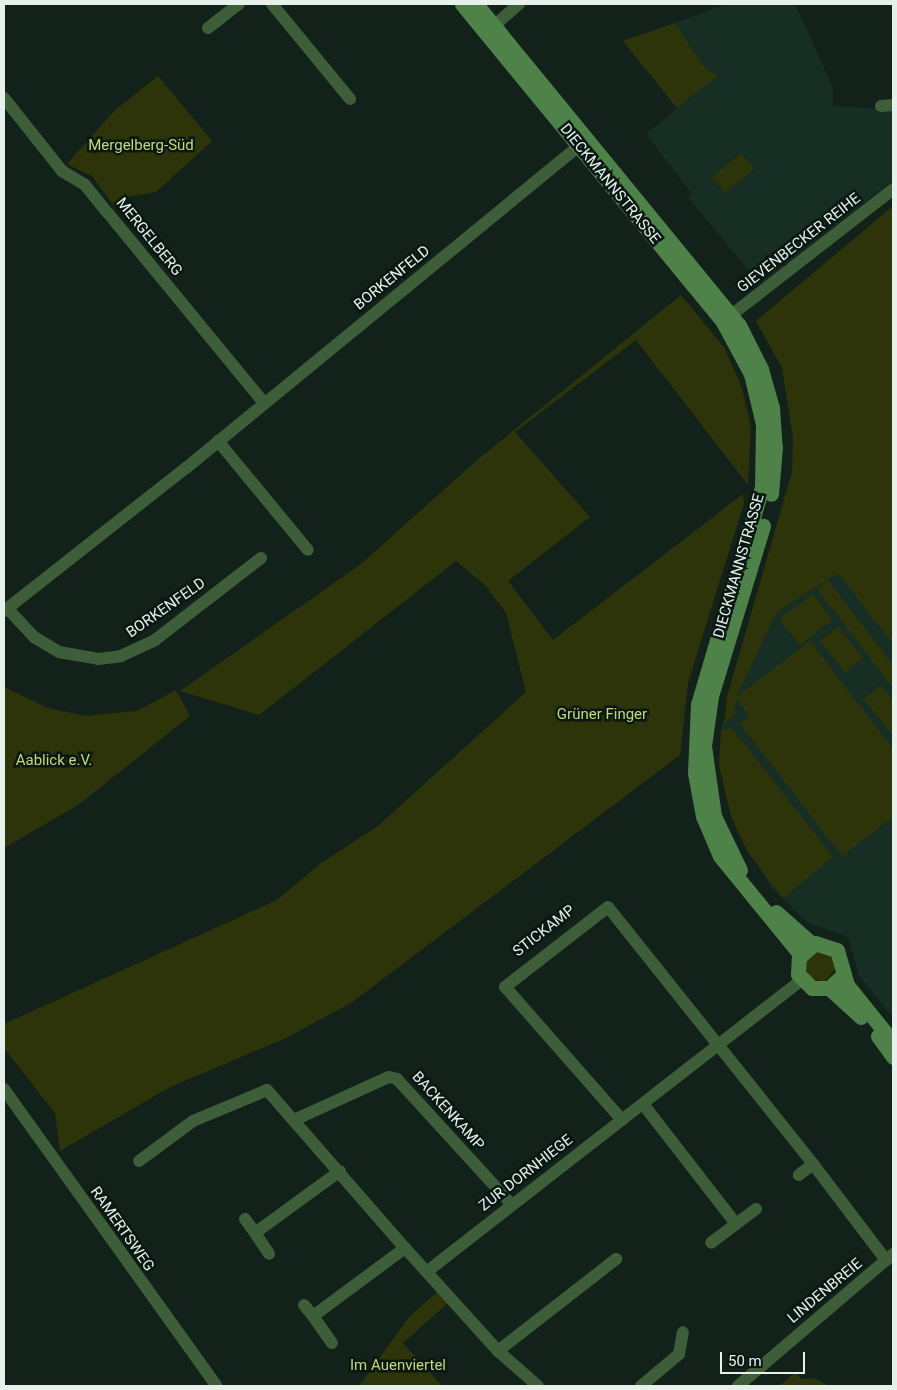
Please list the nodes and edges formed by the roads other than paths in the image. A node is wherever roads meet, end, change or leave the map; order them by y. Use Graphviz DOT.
graph roads {
  1 [pos="240,4"];
  2 [pos="272,4"];
  3 [pos="462,4"];
  4 [pos="476,4"];
  5 [pos="520,4"];
  6 [pos="208,28"];
  7 [pos="490,29"];
  8 [pos="4,98"];
  9 [pos="350,99"];
  10 [pos="583,142"];
  11 [pos="893,189"];
  12 [pos="728,319"];
  13 [pos="264,403"];
  14 [pos="218,442"];
  15 [pos="308,550"];
  16 [pos="261,558"];
  17 [pos="5,610"];
  18 [pos="806,949"];
  19 [pos="842,976"];
  20 [pos="802,980"];
  21 [pos="829,988"];
  22 [pos="893,1042"];
  23 [pos="719,1044"];
  24 [pos="893,1057"];
  25 [pos="4,1089"];
  26 [pos="643,1104"];
  27 [pos="294,1120"];
  28 [pos="622,1120"];
  29 [pos="140,1161"];
  30 [pos="813,1164"];
  31 [pos="340,1171"];
  32 [pos="799,1174"];
  33 [pos="511,1204"];
  34 [pos="756,1209"];
  35 [pos="245,1219"];
  36 [pos="736,1224"];
  37 [pos="255,1233"];
  38 [pos="711,1243"];
  39 [pos="405,1248"];
  40 [pos="270,1254"];
  41 [pos="890,1257"];
  42 [pos="616,1258"];
  43 [pos="429,1270"];
  44 [pos="304,1305"];
  45 [pos="313,1316"];
  46 [pos="683,1332"];
  47 [pos="332,1343"];
  48 [pos="498,1351"];
  49 [pos="217,1386"];
  50 [pos="538,1386"];
  51 [pos="641,1386"];
  52 [pos="738,1386"];
  1 -- 6 [label="street"];
  2 -- 9 [label="street"];
  3 -- 7 [label="street, DIECKMANNSTRASSE"];
  4 -- 7 [label="street, DIECKMANNSTRASSE"];
  5 -- 7 [label="street"];
  7 -- 10 [label="street, DIECKMANNSTRASSE"];
  8 -- 13 [label="street, MERGELBERG"];
  10 -- 12 [label="street, DIECKMANNSTRASSE"];
  10 -- 13 [label="street, BORKENFELD"];
  11 -- 12 [label="street, GIEVENBECKER REIHE"];
  12 -- 18 [label="street, DIECKMANNSTRASSE"];
  13 -- 14 [label="street, BORKENFELD"];
  14 -- 15 [label="street"];
  14 -- 17 [label="street, BORKENFELD"];
  16 -- 17 [label="street, BORKENFELD"];
  18 -- 19 [label="street"];
  18 -- 20 [label="street"];
  19 -- 21 [label="street"];
  19 -- 22 [label="street"];
  20 -- 21 [label="street"];
  20 -- 23 [label="street, ZUR DORNHIEGE"];
  21 -- 24 [label="street"];
  23 -- 26 [label="street, ZUR DORNHIEGE"];
  23 -- 28 [label="street, STICKAMP"];
  23 -- 30 [label="street"];
  25 -- 49 [label="street, RAMERTSWEG"];
  26 -- 28 [label="street, ZUR DORNHIEGE"];
  26 -- 36 [label="street"];
  27 -- 29 [label="street"];
  27 -- 31 [label="street"];
  27 -- 33 [label="street, BACKENKAMP"];
  28 -- 33 [label="street, ZUR DORNHIEGE"];
  30 -- 32 [label="street"];
  30 -- 41 [label="street, LINDENBREIE"];
  31 -- 37 [label="street"];
  31 -- 39 [label="street"];
  33 -- 43 [label="street, ZUR DORNHIEGE"];
  34 -- 36 [label="street"];
  35 -- 37 [label="street"];
  36 -- 38 [label="street"];
  37 -- 40 [label="street"];
  39 -- 43 [label="street"];
  39 -- 45 [label="street"];
  41 -- 52 [label="street, LINDENBREIE"];
  42 -- 48 [label="street"];
  43 -- 48 [label="street"];
  44 -- 45 [label="street"];
  45 -- 47 [label="street"];
  46 -- 51 [label="street"];
  48 -- 50 [label="street"];
}
